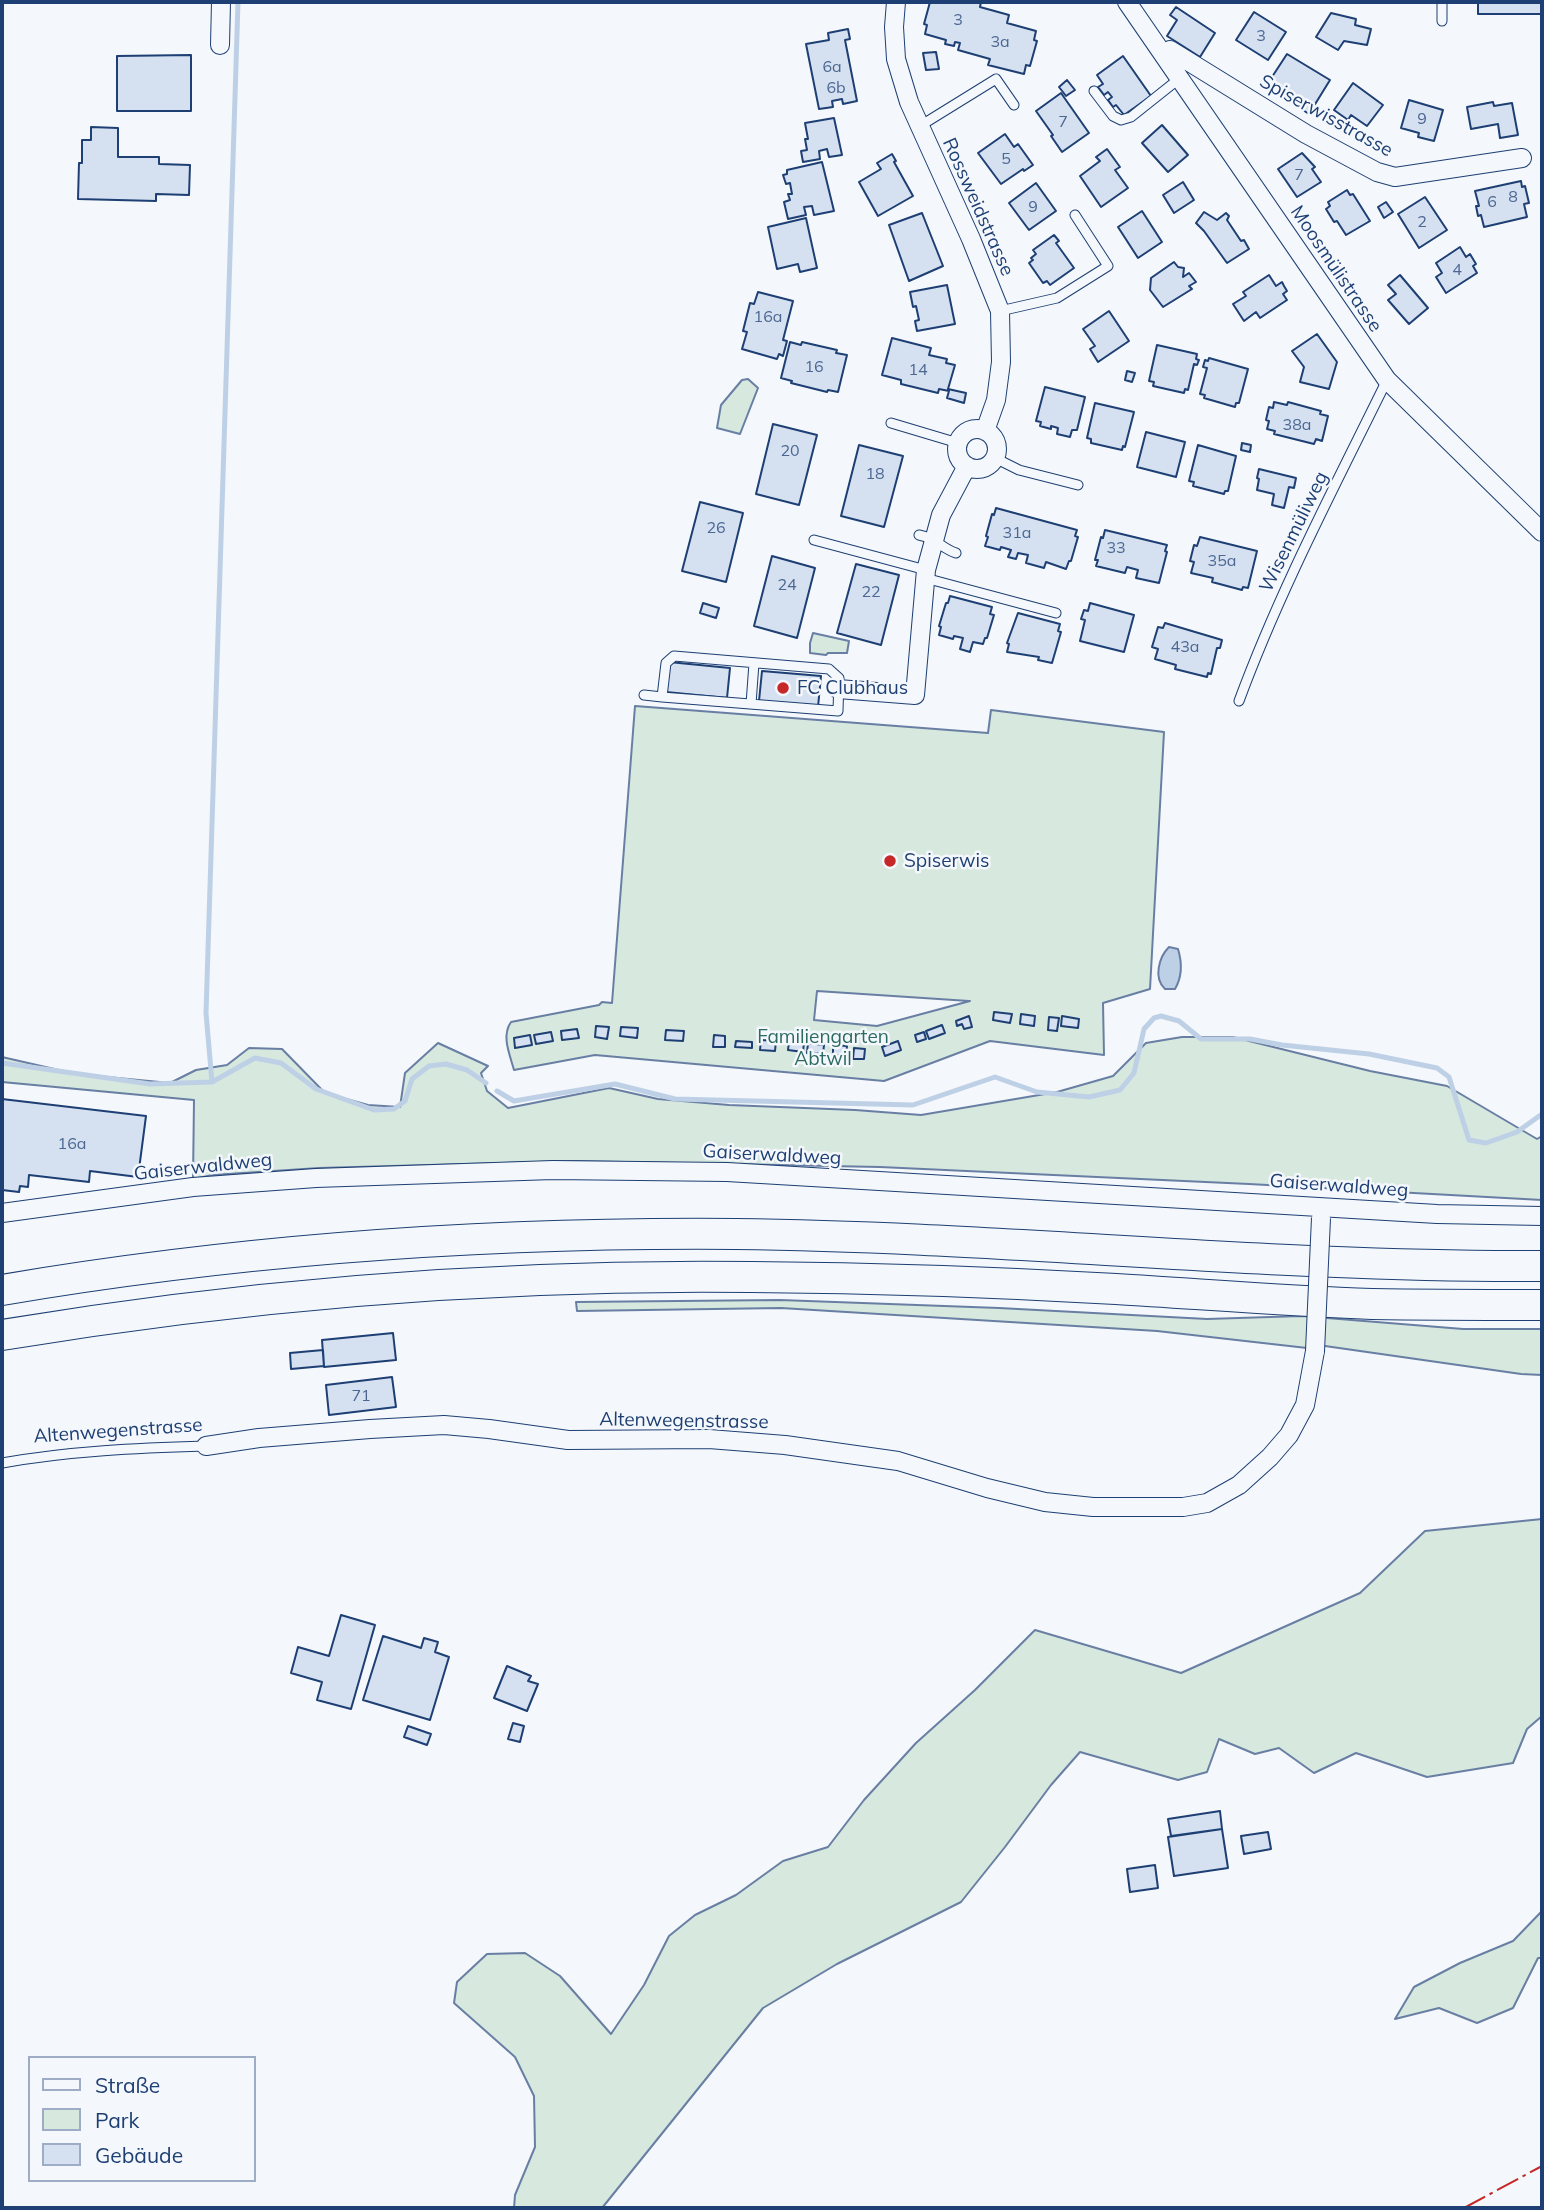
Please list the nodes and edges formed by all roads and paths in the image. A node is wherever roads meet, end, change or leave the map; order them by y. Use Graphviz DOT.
graph roads {
  1 [pos="221,2"];
  2 [pos="896,2"];
  3 [pos="1127,2"];
  4 [pos="1443,2"];
  5 [pos="1442,21"];
  6 [pos="220,45"];
  7 [pos="1163,54"];
  8 [pos="1180,78"];
  9 [pos="1094,91"];
  10 [pos="1014,105"];
  11 [pos="920,126"];
  12 [pos="1522,158"];
  13 [pos="1075,215"];
  14 [pos="1000,312"];
  15 [pos="1387,380"];
  16 [pos="891,423"];
  17 [pos="985,431"];
  18 [pos="958,443"];
  19 [pos="995,458"];
  20 [pos="967,466"];
  21 [pos="1078,485"];
  22 [pos="1542,532"];
  23 [pos="927,536"];
  24 [pos="814,540"];
  25 [pos="956,553"];
  26 [pos="925,574"];
  27 [pos="1056,613"];
  28 [pos="754,663"];
  29 [pos="838,689"];
  30 [pos="644,695"];
  31 [pos="662,696"];
  32 [pos="1239,701"];
  33 [pos="751,704"];
  34 [pos="1322,1212"];
  35 [pos="2,1213"];
  36 [pos="1542,1216"];
  37 [pos="1542,1266"];
  38 [pos="2,1290"];
  39 [pos="1542,1306"];
  40 [pos="2,1335"];
  41 [pos="206,1446"];
  42 [pos="2,1463"];
  1 -- 6 [label="street"];
  2 -- 11 [label="street, Rossweidstrasse"];
  3 -- 7 [label="street, Moosmülistrasse"];
  4 -- 5 [label="lane"];
  7 -- 8 [label="street, Moosmülistrasse"];
  7 -- 12 [label="street, Spiserwisstrasse"];
  8 -- 9 [label="lane"];
  8 -- 15 [label="street, Moosmülistrasse"];
  10 -- 11 [label="lane"];
  11 -- 14 [label="street, Rossweidstrasse"];
  13 -- 14 [label="lane"];
  14 -- 17 [label="street, Rossweidstrasse"];
  15 -- 22 [label="street, Moosmülistrasse"];
  15 -- 32 [label="lane, Wisenmüliweg"];
  16 -- 18 [label="lane"];
  17 -- 18 [label="street"];
  17 -- 19 [label="street"];
  18 -- 20 [label="street"];
  19 -- 20 [label="street"];
  19 -- 21 [label="lane"];
  20 -- 23 [label="street"];
  23 -- 25 [label="lane"];
  23 -- 26 [label="street"];
  24 -- 26 [label="lane"];
  26 -- 27 [label="lane"];
  26 -- 29 [label="street"];
  28 -- 29 [label="lane"];
  28 -- 31 [label="lane"];
  28 -- 33 [label="lane"];
  29 -- 33 [label="lane"];
  30 -- 31 [label="lane"];
  31 -- 33 [label="lane"];
  34 -- 35 [label="street, Gaiserwaldweg"];
  34 -- 36 [label="street, Gaiserwaldweg"];
  34 -- 41 [label="street, Altenwegenstrasse, bridge"];
  37 -- 38 [label="highway"];
  39 -- 40 [label="highway"];
  41 -- 42 [label="lane, Altenwegenstrasse"];
}
